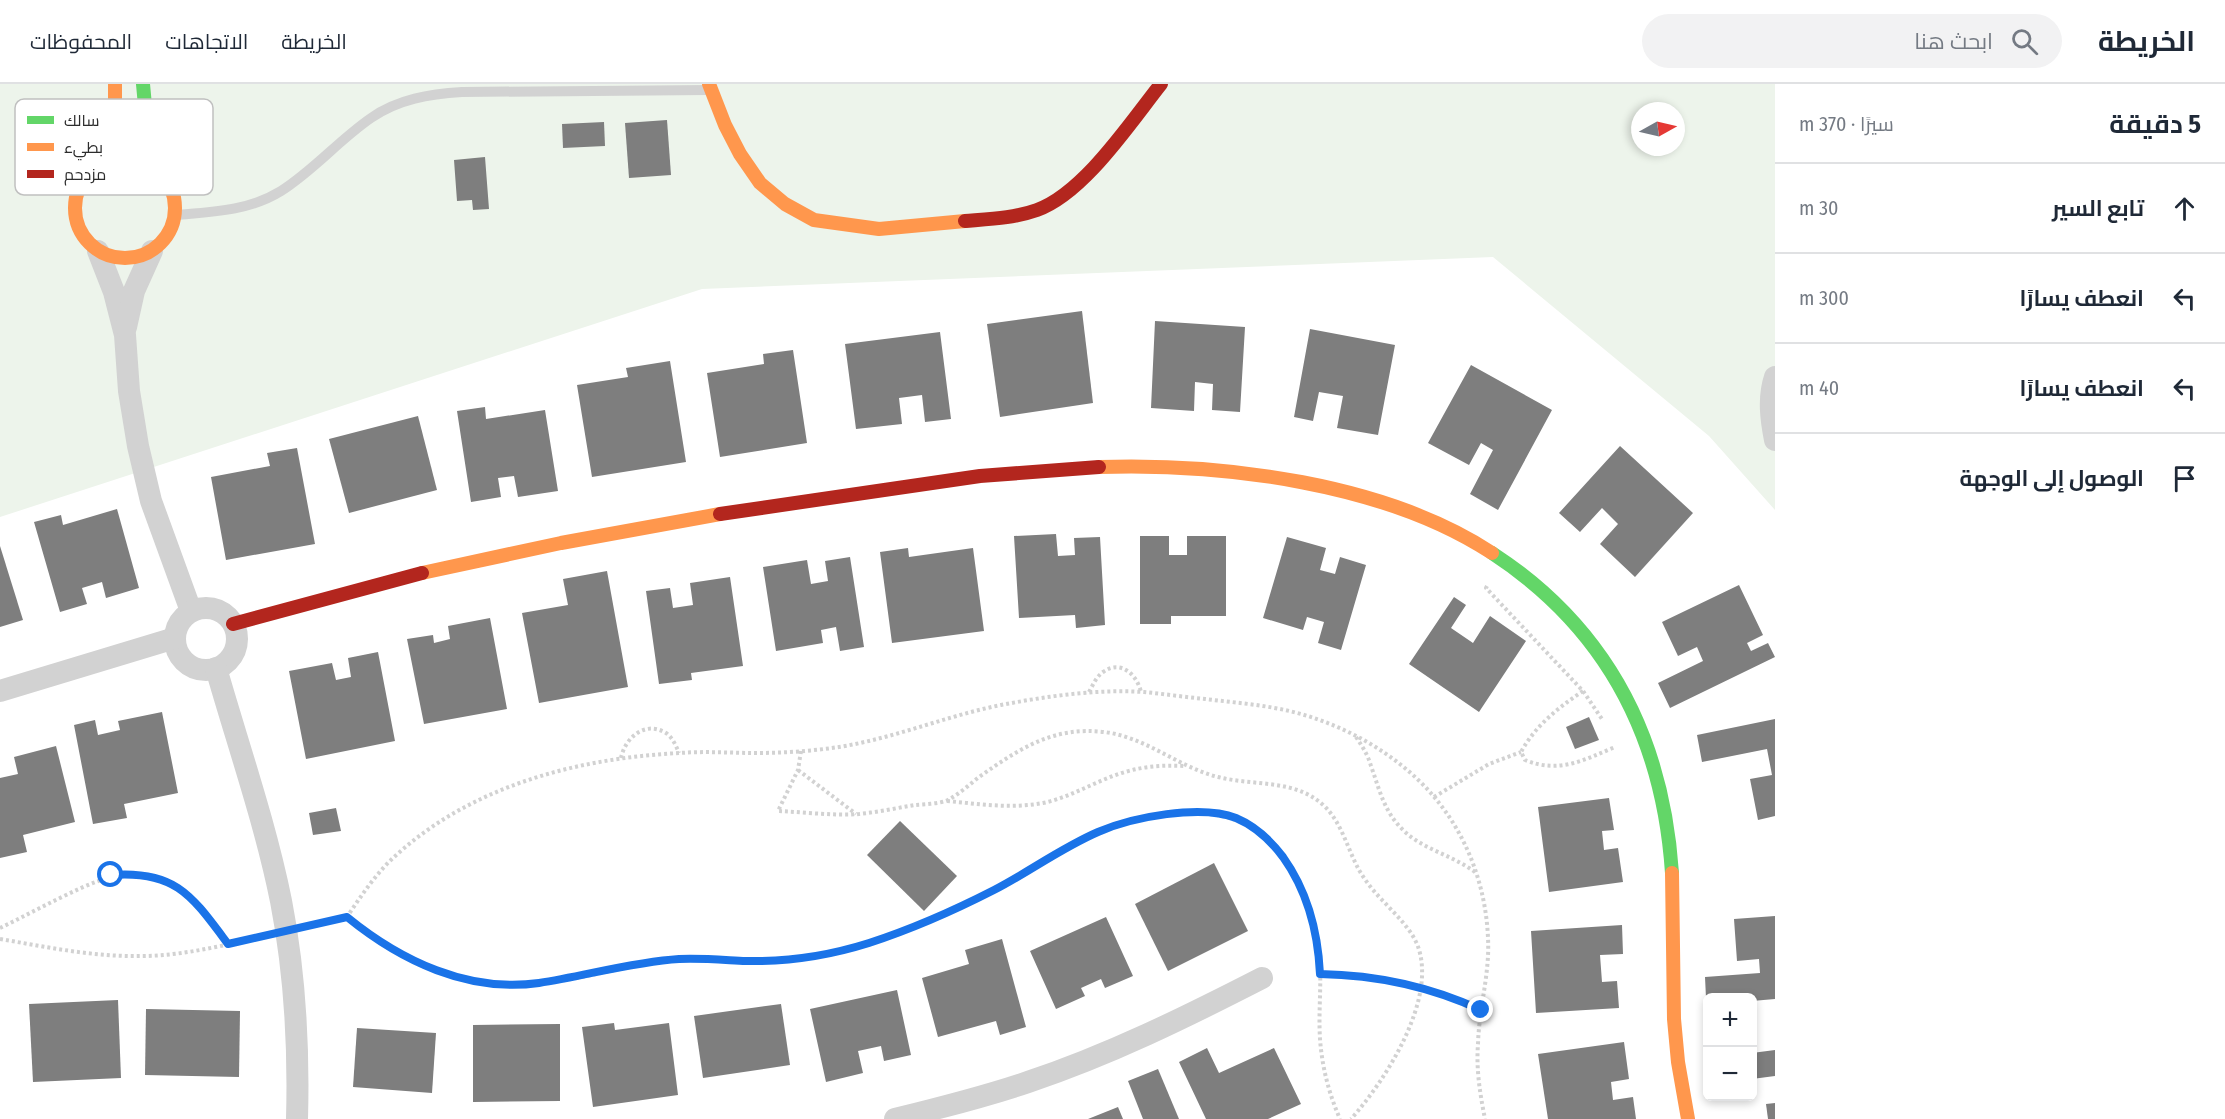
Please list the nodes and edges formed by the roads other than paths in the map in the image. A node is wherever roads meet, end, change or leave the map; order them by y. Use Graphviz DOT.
graph roads {
  1 [pos="116,84"];
  2 [pos="143,84"];
  3 [pos="1161,84"];
  4 [pos="710,87"];
  5 [pos="115,99"];
  6 [pos="144,99"];
  7 [pos="77,195"];
  8 [pos="172,195"];
  9 [pos="175,215"];
  10 [pos="98,251"];
  11 [pos="152,251"];
  12 [pos="125,334"];
  13 [pos="1775,377"];
  14 [pos="1775,440"];
  15 [pos="191,611"];
  16 [pos="233,624"];
  17 [pos="175,638"];
  18 [pos="216,668"];
  19 [pos="0,691"];
  20 [pos="1262,978"];
  21 [pos="297,1119"];
  22 [pos="895,1119"];
  23 [pos="1688,1119"];
  1 -- 5 [label="street"];
  2 -- 6 [label="street"];
  3 -- 4 [label="street"];
  4 -- 9 [label="lane"];
  7 -- 10 [label="street"];
  8 -- 9 [label="street"];
  9 -- 11 [label="street"];
  10 -- 11 [label="street"];
  10 -- 12 [label="street"];
  11 -- 12 [label="street"];
  12 -- 15 [label="street"];
  13 -- 14 [label="street"];
  15 -- 16 [label="street"];
  15 -- 17 [label="street"];
  16 -- 18 [label="street"];
  16 -- 23 [label="street"];
  17 -- 18 [label="street"];
  17 -- 19 [label="street"];
  18 -- 21 [label="street"];
  20 -- 22 [label="street"];
}
